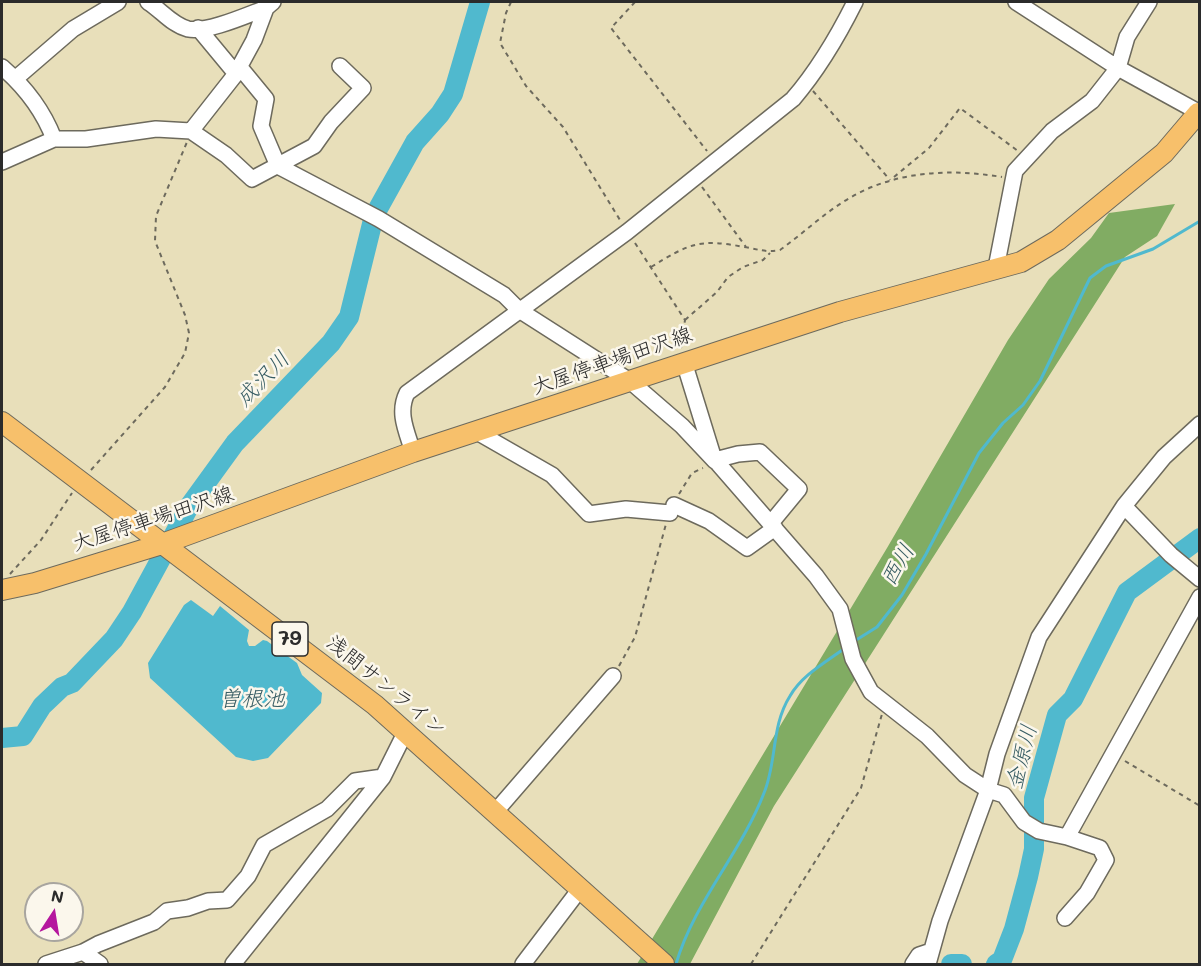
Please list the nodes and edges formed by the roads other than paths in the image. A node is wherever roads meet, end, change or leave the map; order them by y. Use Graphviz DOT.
graph roads {
  1 [pos="118,2"];
  2 [pos="148,2"];
  3 [pos="855,2"];
  4 [pos="1016,2"];
  5 [pos="1149,2"];
  6 [pos="269,5"];
  7 [pos="198,28"];
  8 [pos="340,66"];
  9 [pos="2,67"];
  10 [pos="1118,68"];
  11 [pos="238,70"];
  12 [pos="15,79"];
  13 [pos="1199,112"];
  14 [pos="190,130"];
  15 [pos="54,139"];
  16 [pos="2,162"];
  17 [pos="278,166"];
  18 [pos="996,268"];
  19 [pos="519,310"];
  20 [pos="684,362"];
  21 [pos="630,381"];
  22 [pos="2,422"];
  23 [pos="1200,424"];
  24 [pos="477,432"];
  25 [pos="413,452"];
  26 [pos="715,461"];
  27 [pos="1124,506"];
  28 [pos="773,525"];
  29 [pos="171,544"];
  30 [pos="1200,579"];
  31 [pos="5,583"];
  32 [pos="1200,597"];
  33 [pos="613,676"];
  34 [pos="406,731"];
  35 [pos="383,777"];
  36 [pos="988,790"];
  37 [pos="496,811"];
  38 [pos="1067,837"];
  39 [pos="580,889"];
  40 [pos="1065,918"];
  41 [pos="83,952"];
  42 [pos="925,960"];
  43 [pos="46,964"];
  44 [pos="100,964"];
  45 [pos="233,964"];
  46 [pos="523,964"];
  47 [pos="664,964"];
  1 -- 12 [label="street"];
  2 -- 7 [label="street"];
  3 -- 19 [label="street"];
  4 -- 10 [label="street"];
  5 -- 10 [label="street"];
  6 -- 7 [label="street"];
  6 -- 11 [label="street"];
  7 -- 11 [label="street"];
  8 -- 17 [label="street"];
  9 -- 12 [label="street"];
  10 -- 13 [label="street"];
  10 -- 18 [label="street"];
  11 -- 14 [label="street"];
  11 -- 17 [label="street"];
  12 -- 15 [label="street"];
  13 -- 18 [label="main road, 大屋停車場田沢線"];
  14 -- 15 [label="street"];
  14 -- 17 [label="street"];
  15 -- 16 [label="street"];
  17 -- 19 [label="street"];
  18 -- 20 [label="main road, 大屋停車場田沢線"];
  19 -- 21 [label="street"];
  19 -- 25 [label="street"];
  20 -- 21 [label="main road, 大屋停車場田沢線"];
  20 -- 26 [label="street"];
  21 -- 24 [label="main road, 大屋停車場田沢線"];
  21 -- 26 [label="street"];
  22 -- 29 [label="main road, 浅間サンライン / 79"];
  23 -- 27 [label="street"];
  24 -- 25 [label="main road, 大屋停車場田沢線"];
  24 -- 28 [label="street"];
  25 -- 29 [label="main road, 大屋停車場田沢線"];
  26 -- 28 [label="street"];
  26 -- 28 [label="street"];
  27 -- 30 [label="street"];
  27 -- 36 [label="street"];
  28 -- 36 [label="street"];
  29 -- 31 [label="main road, 大屋停車場田沢線"];
  29 -- 34 [label="main road, 浅間サンライン / 79"];
  32 -- 38 [label="street"];
  33 -- 37 [label="street"];
  34 -- 35 [label="street"];
  34 -- 37 [label="main road, 浅間サンライン / 79"];
  35 -- 41 [label="street"];
  35 -- 45 [label="street"];
  36 -- 38 [label="street"];
  36 -- 42 [label="street"];
  37 -- 39 [label="main road, 浅間サンライン / 79"];
  38 -- 40 [label="street"];
  39 -- 46 [label="street"];
  39 -- 47 [label="main road, 浅間サンライン / 79"];
  41 -- 43 [label="street"];
  41 -- 44 [label="street"];
}
